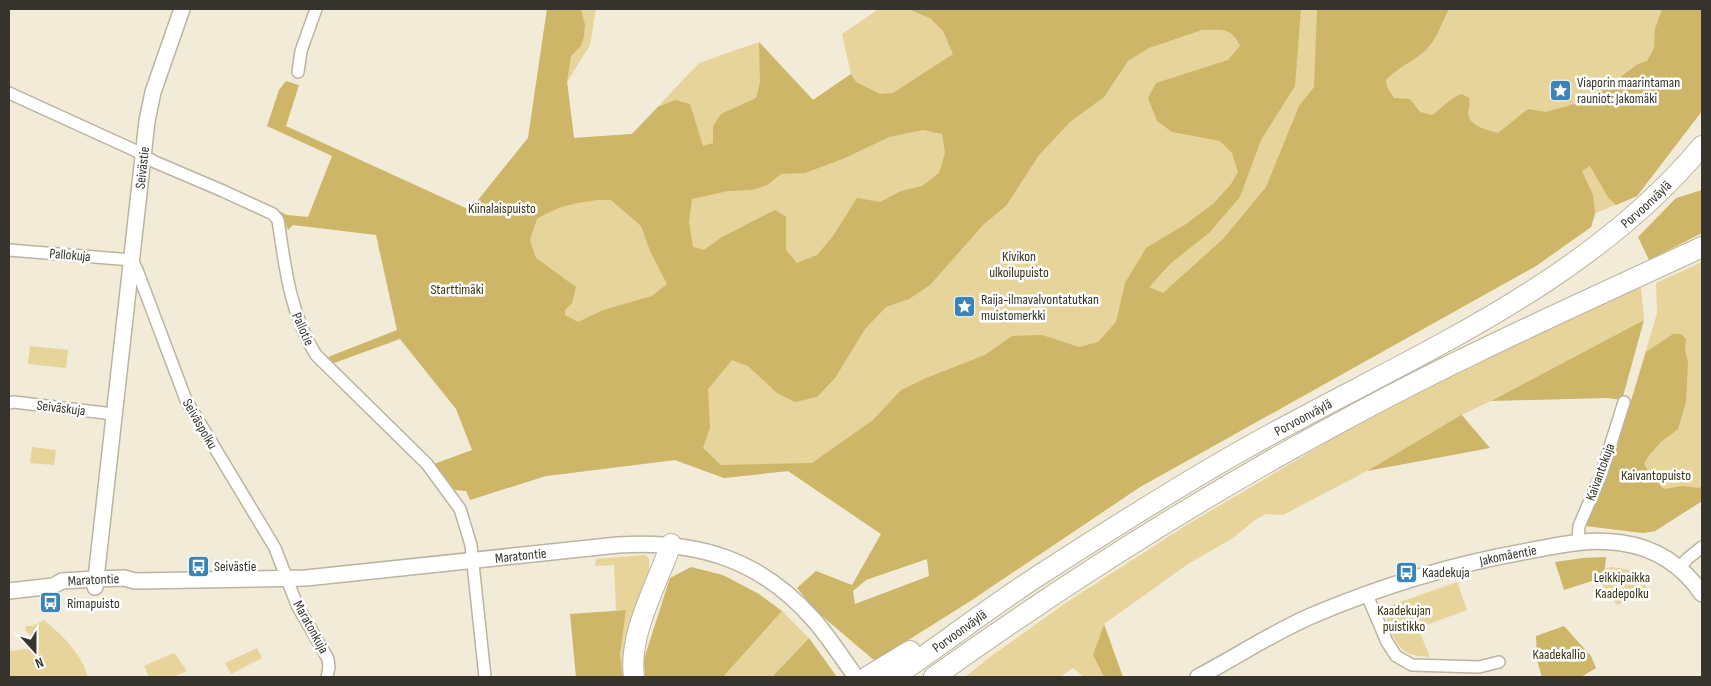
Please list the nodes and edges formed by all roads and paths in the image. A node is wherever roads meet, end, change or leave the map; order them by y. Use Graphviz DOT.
graph roads {
  1 [pos="182,9"];
  2 [pos="316,9"];
  3 [pos="298,72"];
  4 [pos="9,94"];
  5 [pos="1702,146"];
  6 [pos="144,156"];
  7 [pos="1702,247"];
  8 [pos="9,250"];
  9 [pos="132,260"];
  10 [pos="1624,402"];
  11 [pos="9,403"];
  12 [pos="113,414"];
  13 [pos="1578,542"];
  14 [pos="670,544"];
  15 [pos="1702,548"];
  16 [pos="472,560"];
  17 [pos="1680,568"];
  18 [pos="1037,577"];
  19 [pos="287,579"];
  20 [pos="1079,579"];
  21 [pos="95,583"];
  22 [pos="9,591"];
  23 [pos="1702,594"];
  24 [pos="1366,595"];
  25 [pos="1499,662"];
  26 [pos="858,675"];
  27 [pos="327,677"];
  28 [pos="486,677"];
  29 [pos="634,677"];
  30 [pos="894,677"];
  31 [pos="934,677"];
  32 [pos="956,677"];
  33 [pos="1198,677"];
  1 -- 6 [label="street, Seivästie"];
  2 -- 3 [label="street"];
  4 -- 6 [label="street, Pallotie"];
  5 -- 18 [label="highway, Porvoonväylä"];
  6 -- 9 [label="street, Seivästie"];
  6 -- 16 [label="street, Pallotie"];
  7 -- 20 [label="highway, Porvoonväylä"];
  8 -- 9 [label="street, Pallokuja"];
  9 -- 12 [label="street, Seivästie"];
  9 -- 19 [label="street, Seiväspolku"];
  10 -- 13 [label="street, Kaivantokuja"];
  11 -- 12 [label="street, Seiväskuja"];
  12 -- 21 [label="street, Seivästie"];
  13 -- 17 [label="street, Jakomäentie"];
  13 -- 24 [label="street, Jakomäentie"];
  14 -- 16 [label="street, Maratontie"];
  14 -- 26 [label="street, Maratontie"];
  14 -- 29 [label="highway"];
  15 -- 17 [label="street"];
  16 -- 19 [label="street, Maratontie"];
  16 -- 28 [label="street, Pallotie"];
  17 -- 23 [label="street, Jakomäentie"];
  18 -- 26 [label="highway"];
  18 -- 30 [label="highway, Porvoonväylä"];
  19 -- 21 [label="street, Maratontie"];
  19 -- 27 [label="street, Maratonkuja"];
  20 -- 31 [label="highway, Porvoonväylä"];
  20 -- 32 [label="highway"];
  21 -- 22 [label="street, Maratontie"];
  24 -- 25 [label="street"];
  24 -- 33 [label="street, Jakomäentie"];
}
